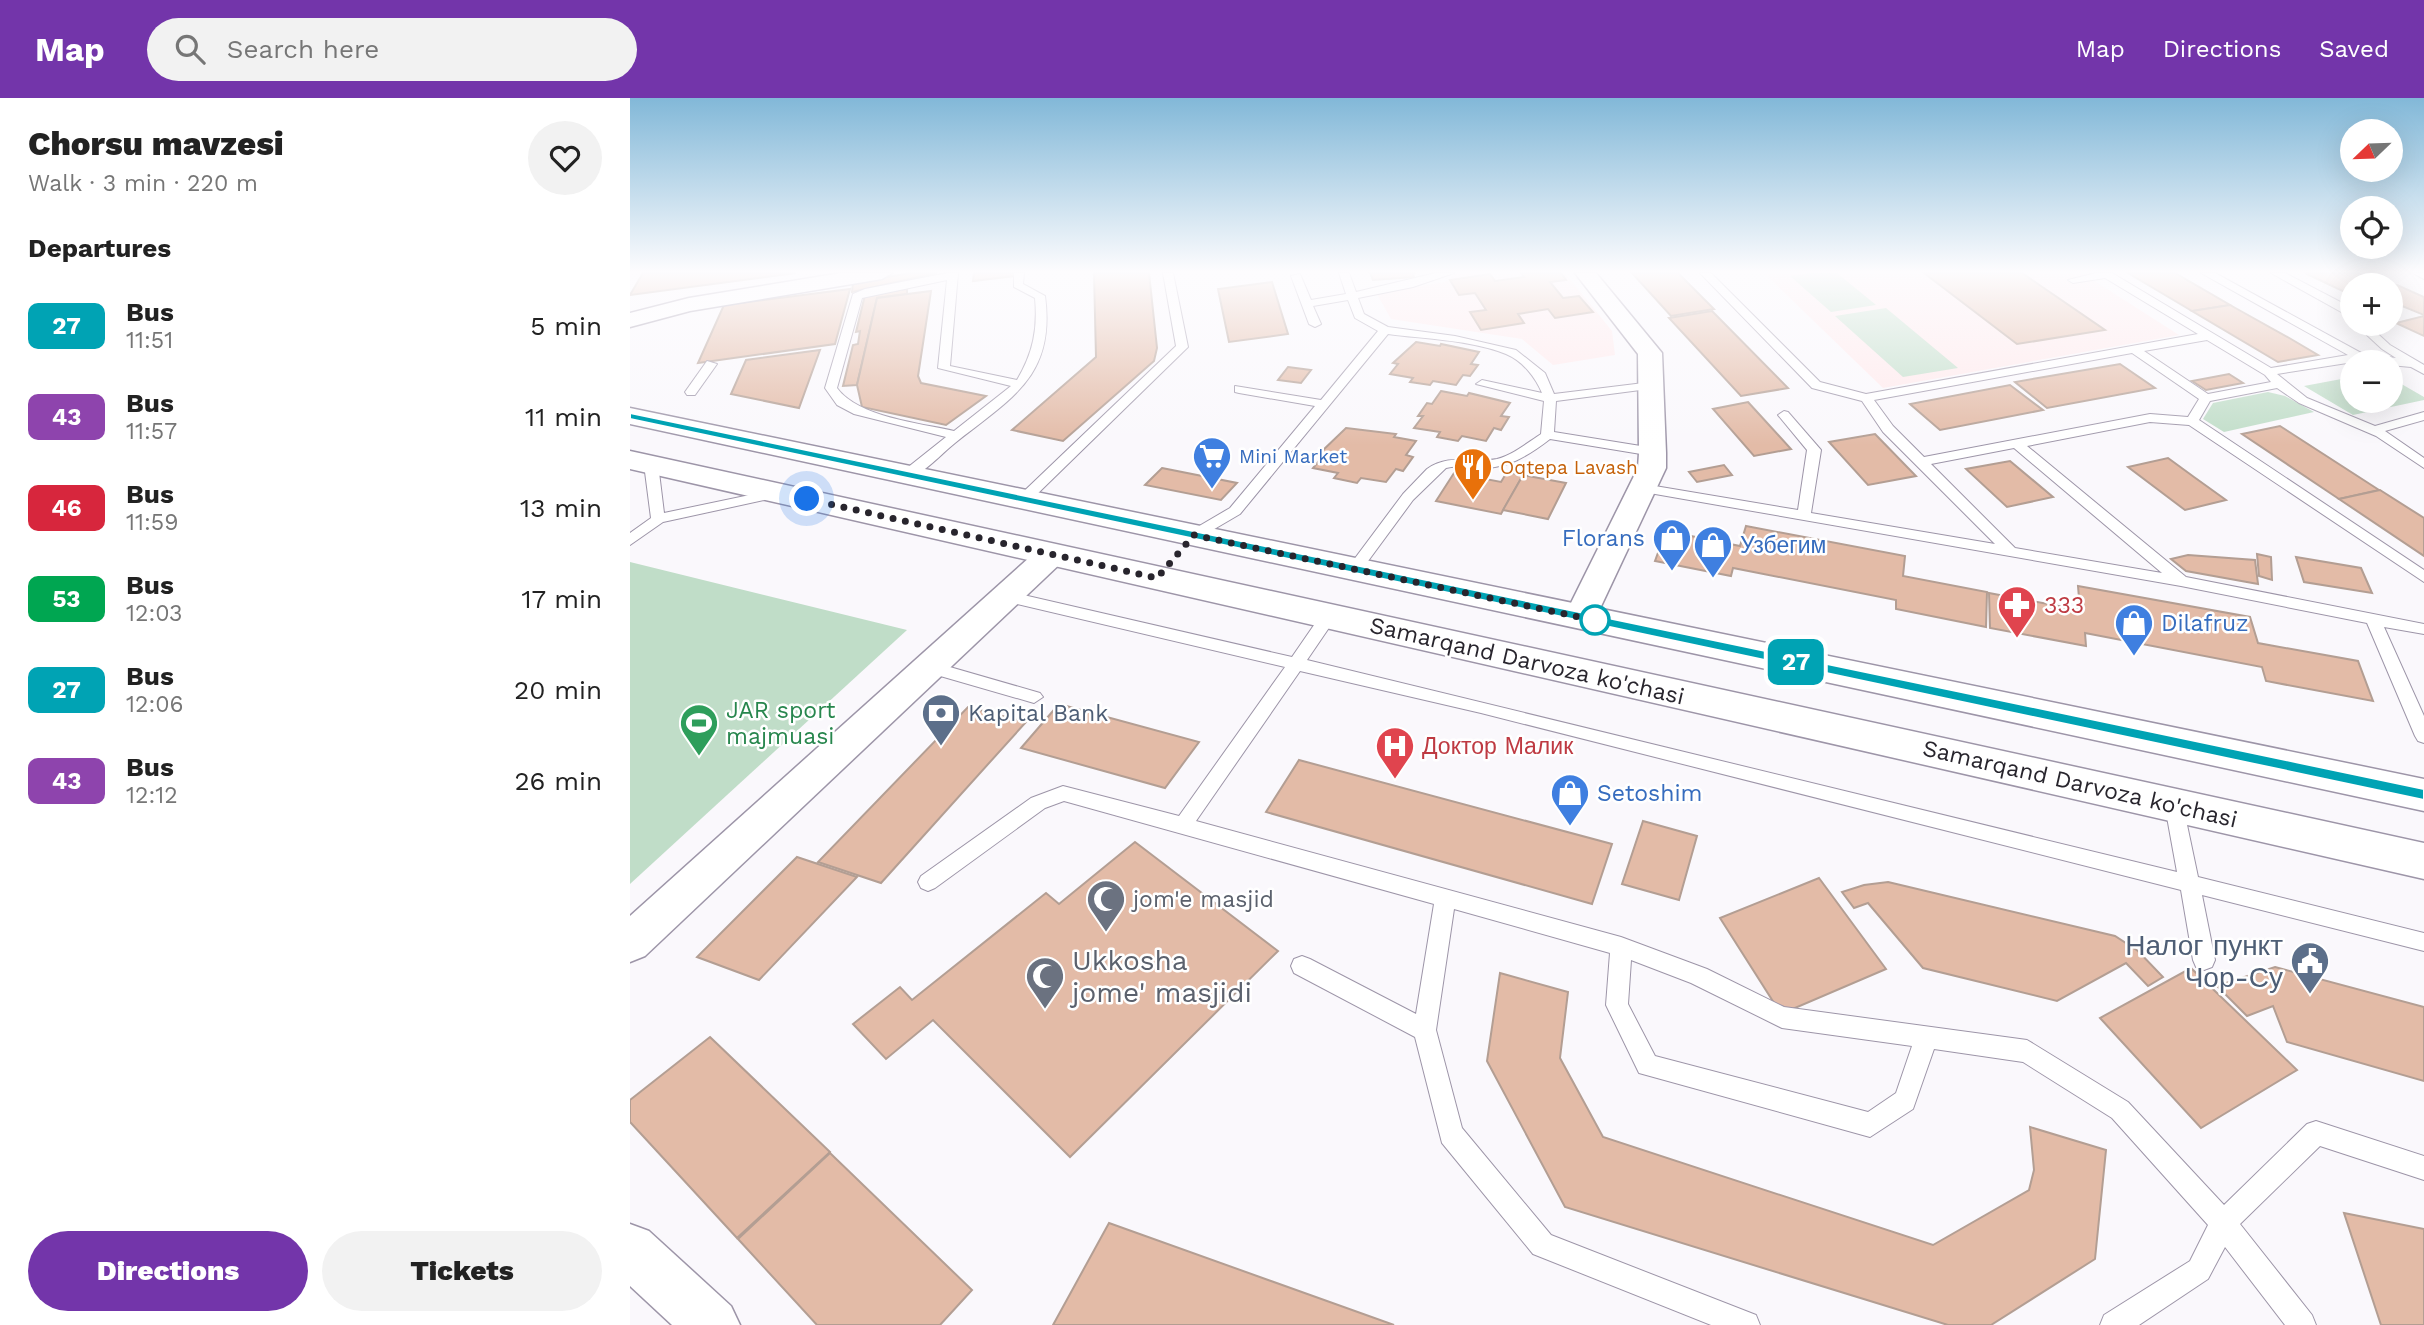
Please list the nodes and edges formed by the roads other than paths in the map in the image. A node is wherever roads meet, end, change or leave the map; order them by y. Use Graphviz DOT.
graph roads {
  1 [pos="847,330"];
  2 [pos="947,330"];
  3 [pos="1042,330"];
  4 [pos="1179,330"];
  5 [pos="1385,330"];
  6 [pos="1387,330"];
  7 [pos="1631,330"];
  8 [pos="1761,330"];
  9 [pos="2199,330"];
  10 [pos="2310,330"];
  11 [pos="2209,336"];
  12 [pos="2374,336"];
  13 [pos="2135,350"];
  14 [pos="2347,350"];
  15 [pos="2340,360"];
  16 [pos="711,363"];
  17 [pos="2418,367"];
  18 [pos="2269,372"];
  19 [pos="1021,384"];
  20 [pos="1482,384"];
  21 [pos="2278,384"];
  22 [pos="1648,386"];
  23 [pos="1239,389"];
  24 [pos="691,392"];
  25 [pos="1866,398"];
  26 [pos="2206,398"];
  27 [pos="1550,399"];
  28 [pos="1325,404"];
  29 [pos="1784,415"];
  30 [pos="630,416"];
  31 [pos="2424,416"];
  32 [pos="2192,421"];
  33 [pos="2374,430"];
  34 [pos="1546,435"];
  35 [pos="956,436"];
  36 [pos="2016,443"];
  37 [pos="1653,452"];
  38 [pos="641,462"];
  39 [pos="1921,462"];
  40 [pos="2424,464"];
  41 [pos="907,475"];
  42 [pos="1643,488"];
  43 [pos="779,493"];
  44 [pos="1024,499"];
  45 [pos="1804,514"];
  46 [pos="658,519"];
  47 [pos="1194,535"];
  48 [pos="630,540"];
  49 [pos="2012,553"];
  50 [pos="1052,554"];
  51 [pos="1355,569"];
  52 [pos="2424,577"];
  53 [pos="1157,578"];
  54 [pos="2181,580"];
  55 [pos="1006,596"];
  56 [pos="1329,616"];
  57 [pos="1580,617"];
  58 [pos="2374,621"];
  59 [pos="2424,629"];
  60 [pos="1296,664"];
  61 [pos="929,667"];
  62 [pos="1034,697"];
  63 [pos="2424,736"];
  64 [pos="2424,795"];
  65 [pos="2175,806"];
  66 [pos="1183,825"];
  67 [pos="2424,861"];
  68 [pos="928,882"];
  69 [pos="2191,884"];
  70 [pos="1445,898"];
  71 [pos="2424,942"];
  72 [pos="630,943"];
  73 [pos="1620,947"];
  74 [pos="2204,960"];
  75 [pos="1302,966"];
  76 [pos="1425,1030"];
  77 [pos="1926,1037"];
  78 [pos="2424,1168"];
  79 [pos="2223,1223"];
  80 [pos="630,1250"];
  81 [pos="712,1325"];
  82 [pos="1746,1325"];
  83 [pos="2114,1325"];
  84 [pos="2302,1325"];
  1 -- 35 [label="lane"];
  2 -- 19 [label="lane"];
  3 -- 19 [label="lane"];
  4 -- 44 [label="lane"];
  5 -- 28 [label="lane"];
  6 -- 27 [label="lane"];
  7 -- 22 [label="street"];
  8 -- 25 [label="lane"];
  9 -- 11 [label="lane"];
  10 -- 14 [label="lane"];
  11 -- 13 [label="lane"];
  11 -- 18 [label="lane"];
  12 -- 17 [label="lane"];
  13 -- 25 [label="lane"];
  13 -- 26 [label="lane"];
  15 -- 18 [label="lane"];
  16 -- 24 [label="lane"];
  18 -- 21 [label="lane"];
  19 -- 35 [label="lane"];
  20 -- 27 [label="lane"];
  21 -- 26 [label="lane"];
  21 -- 33 [label="lane"];
  22 -- 27 [label="lane"];
  22 -- 37 [label="street"];
  23 -- 28 [label="lane"];
  25 -- 39 [label="lane"];
  26 -- 32 [label="lane"];
  27 -- 34 [label="lane"];
  28 -- 47 [label="lane"];
  29 -- 45 [label="lane"];
  30 -- 41 [label="main road"];
  31 -- 33 [label="lane"];
  32 -- 36 [label="lane"];
  32 -- 52 [label="lane"];
  33 -- 40 [label="lane"];
  34 -- 37 [label="lane"];
  34 -- 51 [label="lane"];
  35 -- 41 [label="lane"];
  36 -- 39 [label="lane"];
  36 -- 54 [label="lane"];
  37 -- 42 [label="street"];
  38 -- 43 [label="main road, Samarqand Darvoza ko'chasi"];
  38 -- 46 [label="lane"];
  39 -- 49 [label="lane"];
  41 -- 44 [label="main road"];
  42 -- 45 [label="lane"];
  42 -- 57 [label="street"];
  43 -- 46 [label="lane"];
  43 -- 50 [label="main road, Samarqand Darvoza ko'chasi"];
  44 -- 47 [label="main road"];
  45 -- 49 [label="lane"];
  46 -- 48 [label="lane"];
  47 -- 51 [label="main road"];
  47 -- 53 [label="main road"];
  49 -- 54 [label="lane"];
  50 -- 53 [label="main road, Samarqand Darvoza ko'chasi"];
  50 -- 55 [label="street"];
  51 -- 57 [label="main road"];
  53 -- 56 [label="main road, Samarqand Darvoza ko'chasi"];
  54 -- 58 [label="lane"];
  55 -- 60 [label="lane"];
  55 -- 61 [label="street"];
  56 -- 60 [label="lane"];
  56 -- 65 [label="main road, Samarqand Darvoza ko'chasi"];
  57 -- 64 [label="main road"];
  58 -- 59 [label="lane"];
  58 -- 63 [label="lane"];
  60 -- 66 [label="lane"];
  60 -- 69 [label="lane"];
  61 -- 62 [label="lane"];
  61 -- 72 [label="street"];
  65 -- 67 [label="main road, Samarqand Darvoza ko'chasi"];
  65 -- 69 [label="lane"];
  66 -- 68 [label="lane"];
  66 -- 70 [label="lane"];
  69 -- 71 [label="lane"];
  69 -- 74 [label="lane"];
  70 -- 73 [label="lane"];
  70 -- 76 [label="lane"];
  73 -- 77 [label="lane"];
  73 -- 77 [label="lane"];
  75 -- 76 [label="lane"];
  76 -- 82 [label="lane"];
  77 -- 79 [label="lane"];
  78 -- 79 [label="lane"];
  79 -- 83 [label="lane"];
  79 -- 84 [label="lane"];
  80 -- 81 [label="street"];
}
